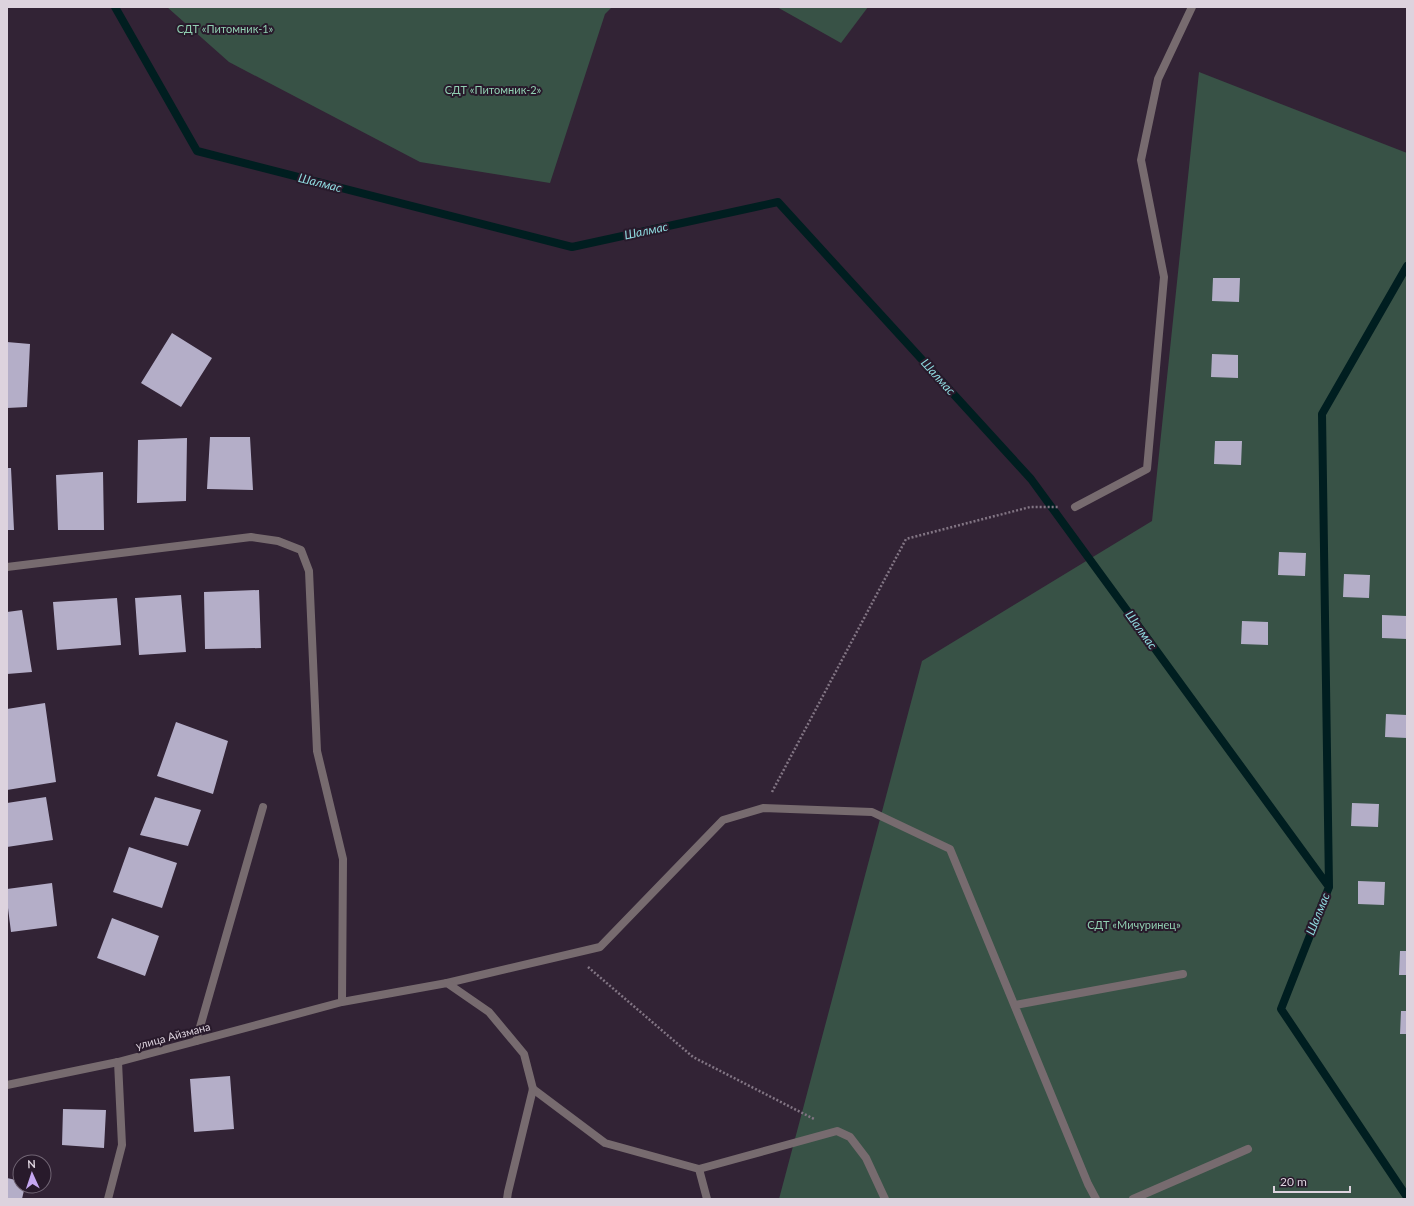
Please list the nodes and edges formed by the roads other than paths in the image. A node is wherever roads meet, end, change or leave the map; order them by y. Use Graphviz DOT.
graph roads {
  1 [pos="1192,7"];
  2 [pos="1075,507"];
  3 [pos="7,567"];
  4 [pos="263,807"];
  5 [pos="1183,974"];
  6 [pos="447,983"];
  7 [pos="342,1002"];
  8 [pos="1014,1005"];
  9 [pos="196,1041"];
  10 [pos="118,1062"];
  11 [pos="7,1084"];
  12 [pos="533,1089"];
  13 [pos="1248,1150"];
  14 [pos="699,1169"];
  15 [pos="108,1199"];
  16 [pos="507,1199"];
  17 [pos="708,1199"];
  18 [pos="885,1199"];
  19 [pos="1096,1199"];
  20 [pos="1133,1199"];
  1 -- 2 [label="street"];
  3 -- 7 [label="street"];
  4 -- 9 [label="street"];
  5 -- 8 [label="street"];
  6 -- 7 [label="street, улица Айзмана"];
  6 -- 8 [label="street, улица Айзмана"];
  6 -- 12 [label="street"];
  7 -- 9 [label="street, улица Айзмана"];
  8 -- 19 [label="street, улица Айзмана"];
  9 -- 10 [label="street, улица Айзмана"];
  10 -- 11 [label="street, улица Айзмана"];
  10 -- 15 [label="street"];
  12 -- 14 [label="street"];
  12 -- 16 [label="street"];
  13 -- 20 [label="street"];
  14 -- 17 [label="street"];
  14 -- 18 [label="street"];
}
